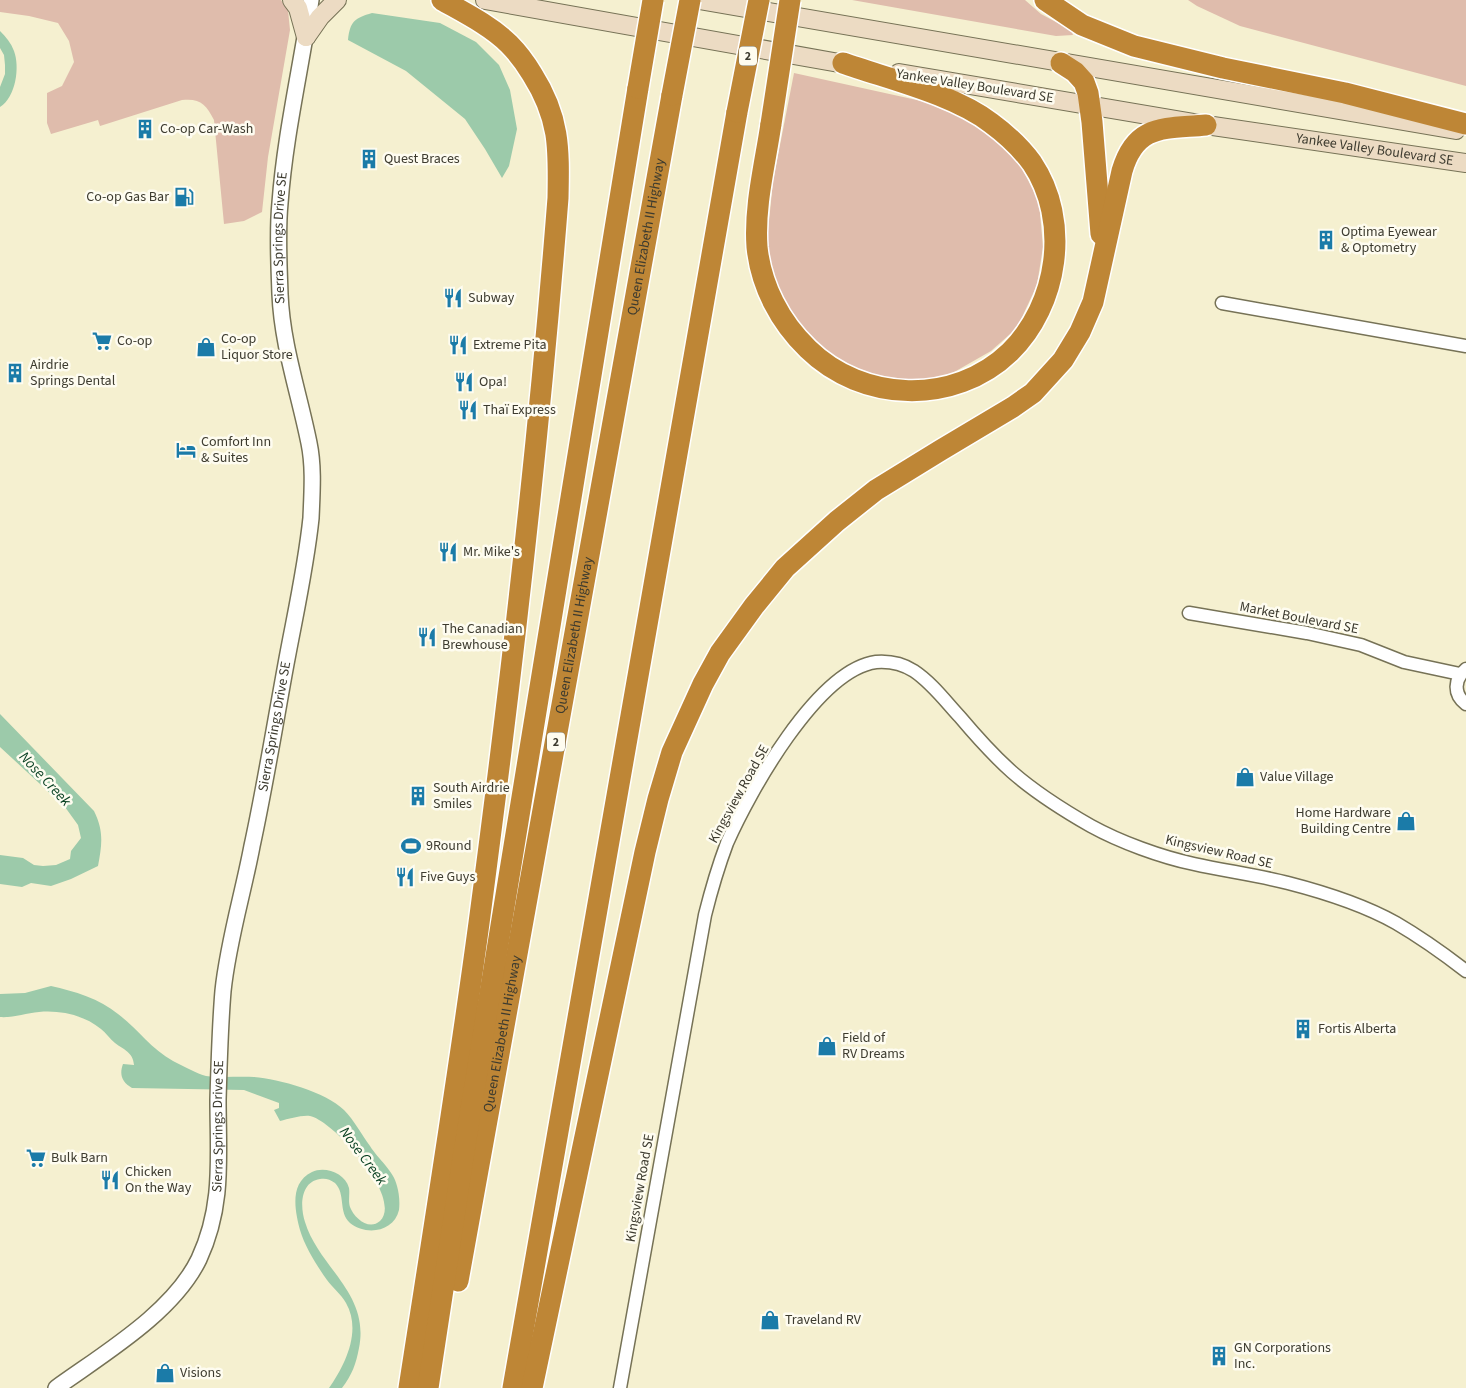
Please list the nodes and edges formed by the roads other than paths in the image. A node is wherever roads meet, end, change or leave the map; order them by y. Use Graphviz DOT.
graph roads {
  1 [pos="292,0"];
  2 [pos="311,0"];
  3 [pos="337,0"];
  4 [pos="442,0"];
  5 [pos="485,0"];
  6 [pos="654,0"];
  7 [pos="690,0"];
  8 [pos="699,0"];
  9 [pos="759,0"];
  10 [pos="790,0"];
  11 [pos="1045,0"];
  12 [pos="306,37"];
  13 [pos="842,63"];
  14 [pos="1062,63"];
  15 [pos="1090,105"];
  16 [pos="1466,124"];
  17 [pos="1206,126"];
  18 [pos="1466,132"];
  19 [pos="1466,163"];
  20 [pos="1103,251"];
  21 [pos="1222,303"];
  22 [pos="1466,346"];
  23 [pos="1189,613"];
  24 [pos="1463,671"];
  25 [pos="1466,704"];
  26 [pos="1466,971"];
  27 [pos="56,1388"];
  28 [pos="409,1388"];
  29 [pos="428,1388"];
  30 [pos="439,1388"];
  31 [pos="513,1388"];
  32 [pos="532,1388"];
  33 [pos="620,1388"];
  1 -- 12 [label="main road"];
  2 -- 12 [label="street, Sierra Springs Drive SE"];
  3 -- 12 [label="main road"];
  4 -- 28 [label="highway"];
  5 -- 13 [label="main road, Yankee Valley Boulevard SE"];
  6 -- 29 [label="highway, bridge"];
  7 -- 30 [label="highway, Queen Elizabeth II Highway / 2, bridge"];
  8 -- 14 [label="main road"];
  9 -- 31 [label="highway, 2, bridge"];
  10 -- 13 [label="highway, bridge"];
  11 -- 16 [label="highway"];
  12 -- 27 [label="street, Sierra Springs Drive SE"];
  13 -- 15 [label="main road, Yankee Valley Boulevard SE"];
  14 -- 15 [label="highway"];
  14 -- 18 [label="main road"];
  15 -- 17 [label="main road, Yankee Valley Boulevard SE"];
  15 -- 20 [label="highway"];
  17 -- 19 [label="main road, Yankee Valley Boulevard SE"];
  17 -- 20 [label="highway"];
  20 -- 32 [label="highway"];
  21 -- 22 [label="street"];
  23 -- 24 [label="street, Market Boulevard SE"];
  24 -- 25 [label="street"];
  26 -- 33 [label="street, Kingsview Road SE"];
}
